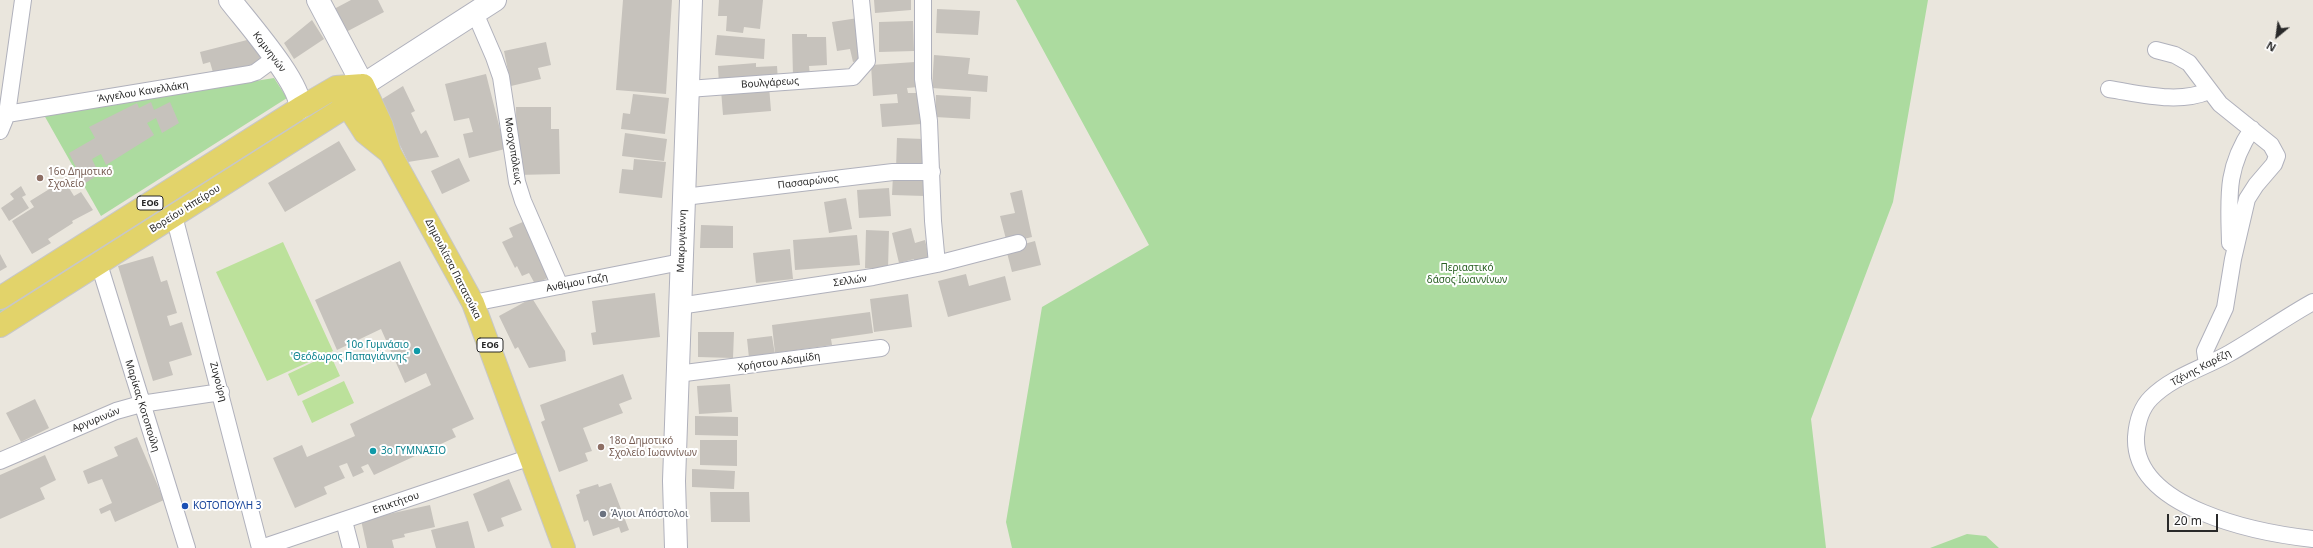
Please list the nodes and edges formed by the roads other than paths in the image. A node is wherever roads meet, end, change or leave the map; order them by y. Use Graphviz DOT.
graph roads {
  1 [pos="23,0"];
  2 [pos="230,0"];
  3 [pos="318,0"];
  4 [pos="495,0"];
  5 [pos="691,0"];
  6 [pos="862,0"];
  7 [pos="923,0"];
  8 [pos="474,13"];
  9 [pos="2156,50"];
  10 [pos="275,58"];
  11 [pos="363,85"];
  12 [pos="336,87"];
  13 [pos="688,89"];
  14 [pos="2110,89"];
  15 [pos="2209,91"];
  16 [pos="347,106"];
  17 [pos="300,108"];
  18 [pos="7,114"];
  19 [pos="2252,129"];
  20 [pos="0,131"];
  21 [pos="291,143"];
  22 [pos="390,153"];
  23 [pos="932,172"];
  24 [pos="684,197"];
  25 [pos="174,216"];
  26 [pos="1018,243"];
  27 [pos="2233,259"];
  28 [pos="681,262"];
  29 [pos="99,264"];
  30 [pos="937,264"];
  31 [pos="560,286"];
  32 [pos="0,298"];
  33 [pos="2313,302"];
  34 [pos="473,303"];
  35 [pos="679,306"];
  36 [pos="0,326"];
  37 [pos="881,348"];
  38 [pos="2207,364"];
  39 [pos="677,374"];
  40 [pos="221,392"];
  41 [pos="141,404"];
  42 [pos="531,457"];
  43 [pos="0,461"];
  44 [pos="674,482"];
  45 [pos="344,521"];
  46 [pos="2313,539"];
  47 [pos="187,548"];
  48 [pos="260,548"];
  49 [pos="351,548"];
  50 [pos="564,548"];
  51 [pos="665,548"];
  52 [pos="676,548"];
  1 -- 18 [label="street"];
  2 -- 10 [label="main road, Κομνηνών"];
  3 -- 11 [label="main road"];
  4 -- 8 [label="main road, Βορείου Ηπείρου"];
  5 -- 13 [label="main road, Μακρυγιάννη"];
  6 -- 13 [label="street, Βουλγάρεως"];
  7 -- 23 [label="street"];
  8 -- 11 [label="main road, Βορείου Ηπείρου"];
  8 -- 31 [label="street, Μοσχοπόλεως"];
  9 -- 15 [label="street"];
  10 -- 17 [label="main road, Κομνηνών"];
  10 -- 18 [label="street, Άγγελου Κανελλάκη"];
  11 -- 12 [label="main road, Βορείου Ηπείρου / ΕΟ6"];
  11 -- 16 [label="main road, Βορείου Ηπείρου / ΕΟ6"];
  11 -- 22 [label="main road, Δημουλίτσα Πατατούκα / ΕΟ6"];
  12 -- 16 [label="main road, Δημουλίτσα Πατατούκα / ΕΟ6"];
  12 -- 17 [label="main road, Βορείου Ηπείρου / ΕΟ6"];
  13 -- 24 [label="main road, Μακρυγιάννη"];
  14 -- 15 [label="street"];
  15 -- 19 [label="street"];
  16 -- 21 [label="main road, Βορείου Ηπείρου / ΕΟ6"];
  16 -- 22 [label="main road, Δημουλίτσα Πατατούκα / ΕΟ6"];
  17 -- 21 [label="main road"];
  17 -- 32 [label="main road, Βορείου Ηπείρου / ΕΟ6"];
  18 -- 20 [label="street"];
  19 -- 27 [label="street"];
  19 -- 27 [label="street"];
  21 -- 25 [label="main road, Βορείου Ηπείρου / ΕΟ6"];
  22 -- 34 [label="main road, Δημουλίτσα Πατατούκα / ΕΟ6"];
  23 -- 24 [label="street, Πασσαρώνος"];
  23 -- 30 [label="street"];
  24 -- 28 [label="main road, Μακρυγιάννη"];
  25 -- 29 [label="main road, Βορείου Ηπείρου / ΕΟ6"];
  25 -- 40 [label="street, Ζυγούρη"];
  26 -- 30 [label="street, Σελλών"];
  27 -- 38 [label="street"];
  28 -- 31 [label="street, Ανθίμου Γαζη"];
  28 -- 35 [label="main road, Μακρυγιάννη"];
  29 -- 36 [label="main road, Βορείου Ηπείρου / ΕΟ6"];
  29 -- 41 [label="street, Μαρίκας Κοτοπούλη"];
  30 -- 35 [label="street, Σελλών"];
  31 -- 34 [label="street, Ανθίμου Γαζη"];
  33 -- 38 [label="street, Τζένης Καρέζη"];
  34 -- 42 [label="main road, Δημουλίτσα Πατατούκα / ΕΟ6"];
  35 -- 39 [label="main road, Μακρυγιάννη"];
  37 -- 39 [label="street, Χρήστου Αδαμίδη"];
  38 -- 46 [label="street, Τζένης Καρέζη"];
  39 -- 44 [label="main road, Μακρυγιάννη"];
  40 -- 41 [label="street, Αργυρινών"];
  40 -- 48 [label="street, Ζυγούρη"];
  41 -- 43 [label="street, Αργυρινών"];
  41 -- 47 [label="street, Μαρίκας Κοτοπούλη"];
  42 -- 45 [label="street, Επικτήτου"];
  42 -- 50 [label="main road, Δημουλίτσα Πατατούκα / ΕΟ6"];
  44 -- 51 [label="main road, Μακρυγιάννη"];
  44 -- 52 [label="main road, Μακρυγιάννη"];
  45 -- 48 [label="street, Επικτήτου"];
  45 -- 49 [label="street"];
}
